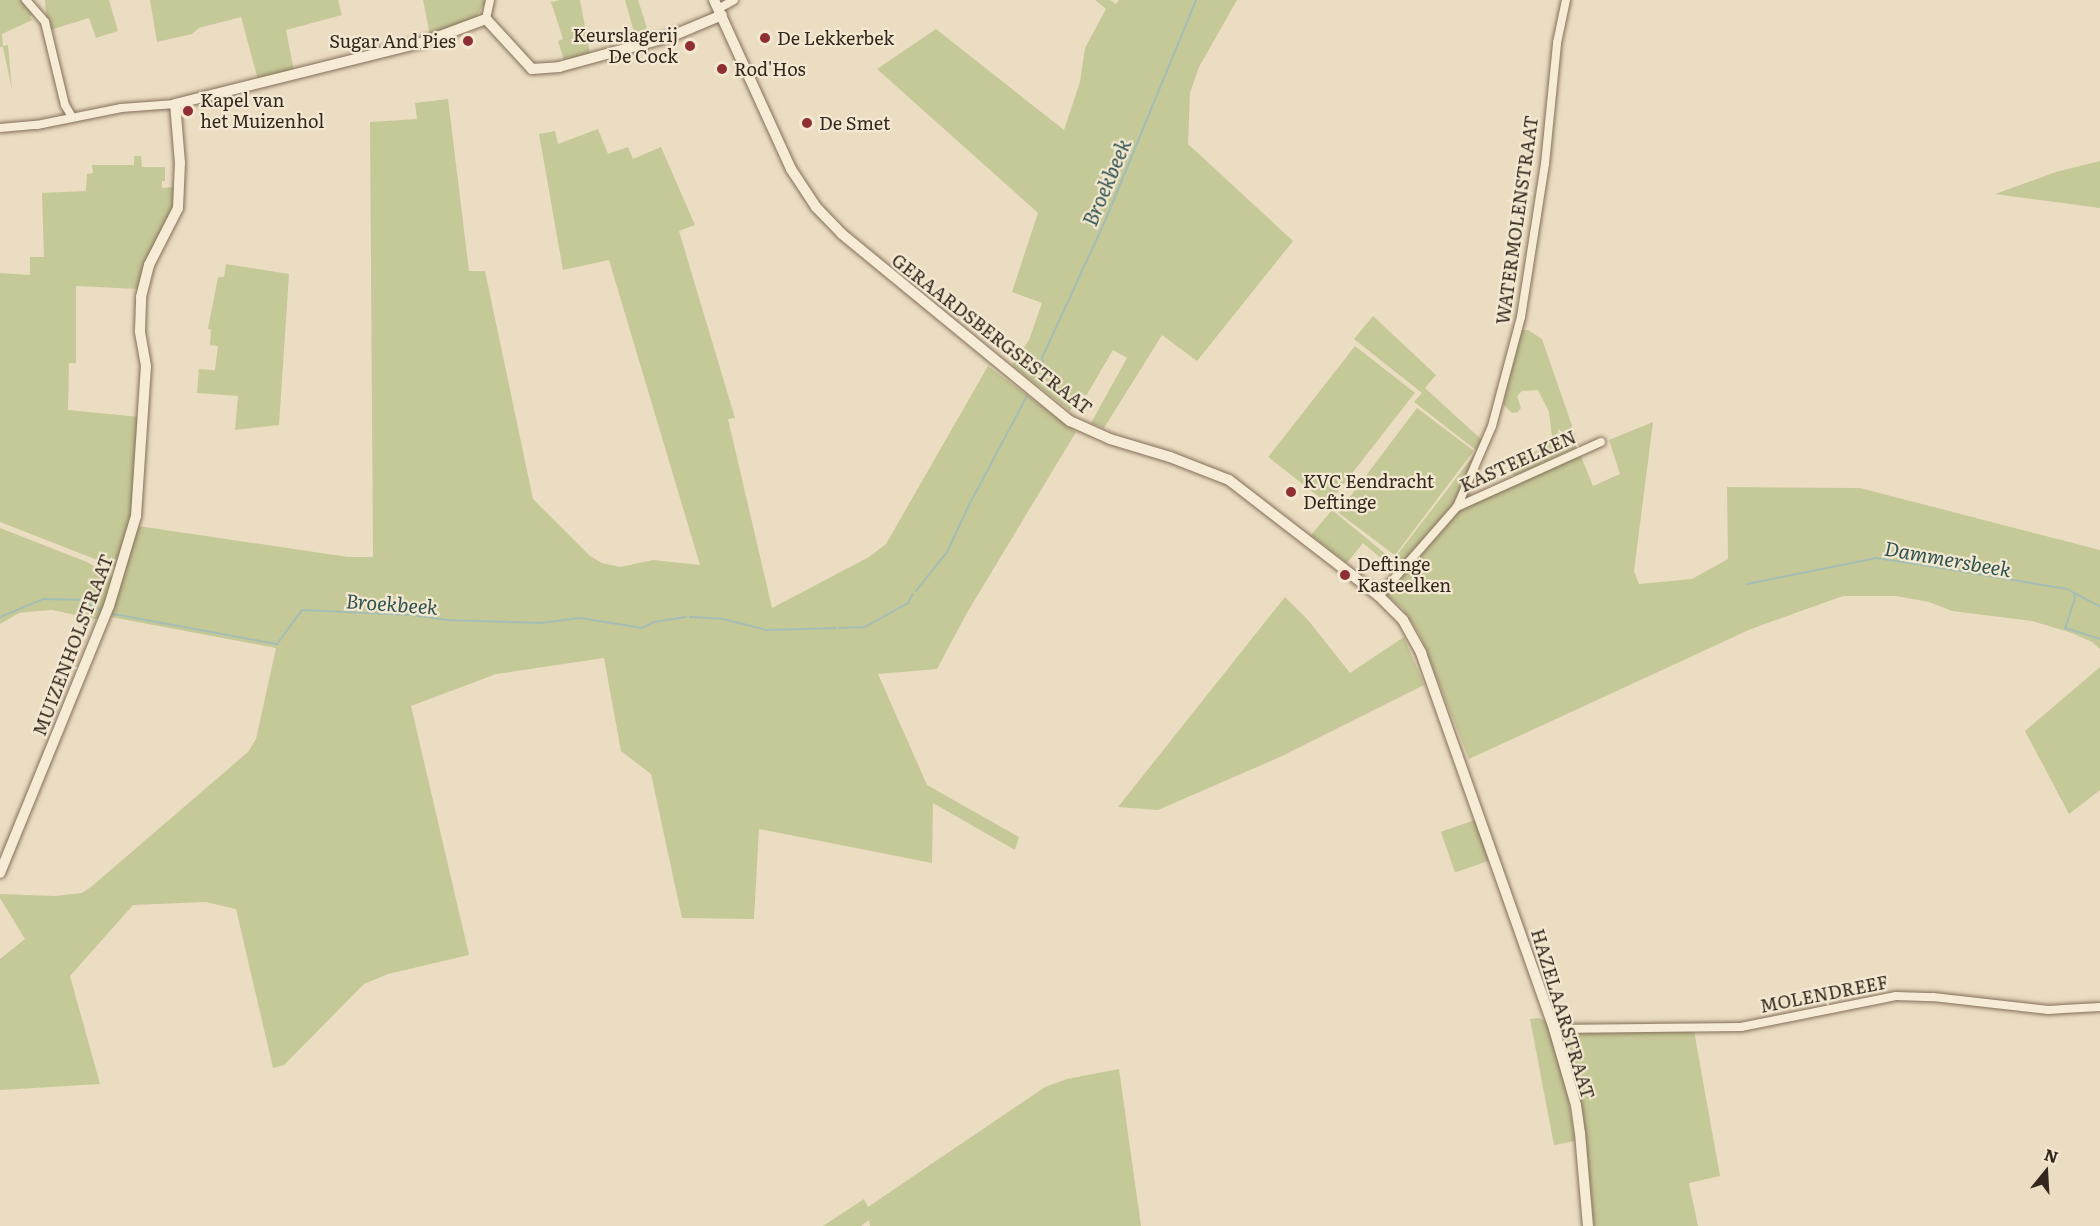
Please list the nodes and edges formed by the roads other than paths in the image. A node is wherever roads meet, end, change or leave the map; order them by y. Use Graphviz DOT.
graph roads {
  1 [pos="26,0"];
  2 [pos="490,0"];
  3 [pos="734,0"];
  4 [pos="1566,0"];
  5 [pos="718,8"];
  6 [pos="486,19"];
  7 [pos="175,105"];
  8 [pos="72,117"];
  9 [pos="0,128"];
  10 [pos="1601,442"];
  11 [pos="1457,507"];
  12 [pos="1379,596"];
  13 [pos="1492,851"];
  14 [pos="0,873"];
  15 [pos="2100,1006"];
  16 [pos="1554,1029"];
  17 [pos="1588,1226"];
  1 -- 8 [label="street"];
  2 -- 6 [label="street"];
  3 -- 5 [label="street"];
  4 -- 11 [label="street, WATERMOLENSTRAAT"];
  5 -- 6 [label="street"];
  5 -- 12 [label="street, GERAARDSBERGSESTRAAT"];
  6 -- 7 [label="street"];
  7 -- 8 [label="street"];
  7 -- 14 [label="street, MUIZENHOLSTRAAT"];
  8 -- 9 [label="street"];
  10 -- 11 [label="street, KASTEELKEN"];
  11 -- 12 [label="street, KASTEELKEN"];
  12 -- 13 [label="street, GERAARDSBERGSESTRAAT"];
  13 -- 16 [label="street, HAZELAARSTRAAT"];
  15 -- 16 [label="street, MOLENDREEF"];
  16 -- 17 [label="street, HAZELAARSTRAAT"];
}
